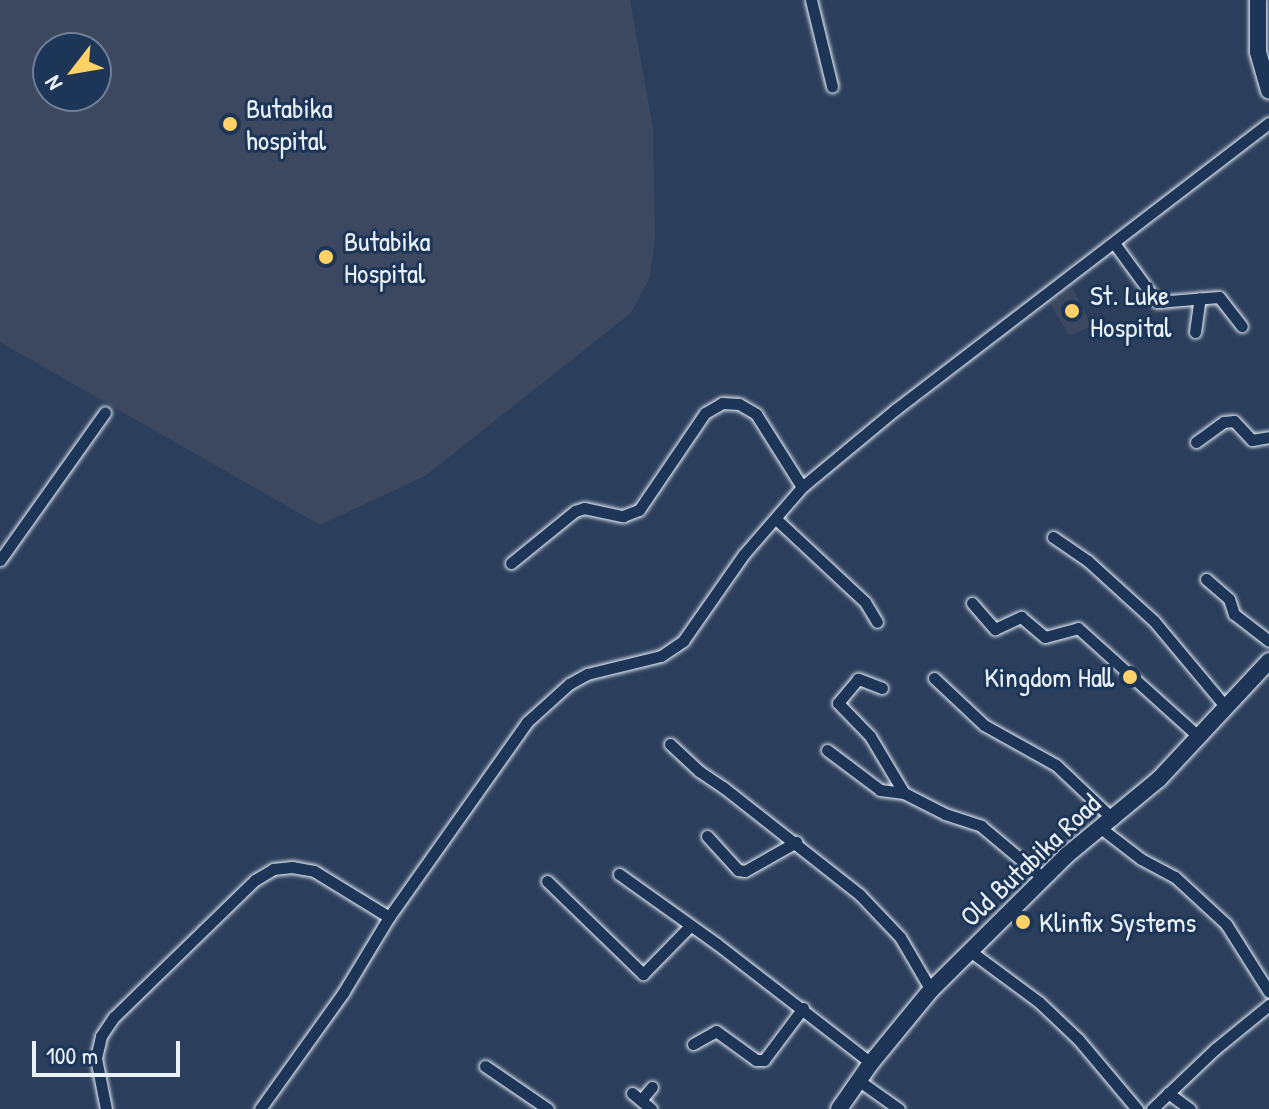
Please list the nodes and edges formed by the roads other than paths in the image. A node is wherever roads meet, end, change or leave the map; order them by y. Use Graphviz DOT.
graph roads {
  1 [pos="811,0"];
  2 [pos="1258,0"];
  3 [pos="1265,70"];
  4 [pos="832,86"];
  5 [pos="1269,90"];
  6 [pos="1269,123"];
  7 [pos="1114,243"];
  8 [pos="1200,298"];
  9 [pos="1242,326"];
  10 [pos="1195,332"];
  11 [pos="105,412"];
  12 [pos="1269,437"];
  13 [pos="1196,442"];
  14 [pos="802,487"];
  15 [pos="776,519"];
  16 [pos="1053,537"];
  17 [pos="0,560"];
  18 [pos="511,563"];
  19 [pos="1206,579"];
  20 [pos="972,603"];
  21 [pos="877,622"];
  22 [pos="1269,641"];
  23 [pos="1269,661"];
  24 [pos="934,678"];
  25 [pos="882,688"];
  26 [pos="1226,707"];
  27 [pos="1199,737"];
  28 [pos="670,744"];
  29 [pos="827,750"];
  30 [pos="904,793"];
  31 [pos="1107,824"];
  32 [pos="707,836"];
  33 [pos="796,842"];
  34 [pos="619,874"];
  35 [pos="1043,878"];
  36 [pos="547,881"];
  37 [pos="389,917"];
  38 [pos="690,926"];
  39 [pos="970,951"];
  40 [pos="931,990"];
  41 [pos="1269,992"];
  42 [pos="1269,1005"];
  43 [pos="803,1008"];
  44 [pos="693,1044"];
  45 [pos="871,1063"];
  46 [pos="485,1066"];
  47 [pos="858,1080"];
  48 [pos="652,1087"];
  49 [pos="1168,1093"];
  50 [pos="106,1109"];
  51 [pos="260,1109"];
  52 [pos="548,1109"];
  53 [pos="651,1109"];
  54 [pos="839,1109"];
  55 [pos="899,1109"];
  56 [pos="1137,1109"];
  57 [pos="1152,1109"];
  58 [pos="1190,1109"];
  1 -- 4 [label="street"];
  2 -- 3 [label="main road"];
  3 -- 5 [label="main road"];
  6 -- 7 [label="street"];
  7 -- 8 [label="street"];
  7 -- 14 [label="street"];
  8 -- 9 [label="street"];
  8 -- 10 [label="street"];
  11 -- 17 [label="street"];
  12 -- 13 [label="street"];
  14 -- 15 [label="street"];
  14 -- 18 [label="street"];
  15 -- 21 [label="street"];
  15 -- 37 [label="street"];
  16 -- 26 [label="street"];
  19 -- 22 [label="street"];
  20 -- 27 [label="street"];
  23 -- 26 [label="main road, Old Butabika Road"];
  24 -- 31 [label="street"];
  25 -- 30 [label="street"];
  26 -- 27 [label="main road, Old Butabika Road"];
  27 -- 31 [label="main road, Old Butabika Road"];
  28 -- 33 [label="street"];
  29 -- 30 [label="street"];
  30 -- 35 [label="street"];
  31 -- 35 [label="main road, Old Butabika Road"];
  31 -- 41 [label="street"];
  32 -- 33 [label="street"];
  33 -- 40 [label="street"];
  34 -- 38 [label="street"];
  35 -- 39 [label="main road, Old Butabika Road"];
  36 -- 38 [label="street"];
  37 -- 50 [label="street"];
  37 -- 51 [label="street"];
  38 -- 43 [label="street"];
  39 -- 40 [label="main road, Old Butabika Road"];
  39 -- 56 [label="street"];
  40 -- 45 [label="main road, Old Butabika Road"];
  42 -- 49 [label="street"];
  43 -- 44 [label="street"];
  43 -- 45 [label="street"];
  45 -- 47 [label="main road, Old Butabika Road"];
  46 -- 52 [label="street"];
  47 -- 54 [label="main road, Old Butabika Road"];
  47 -- 55 [label="street"];
  48 -- 53 [label="street"];
  49 -- 57 [label="street"];
  49 -- 58 [label="street"];
}
